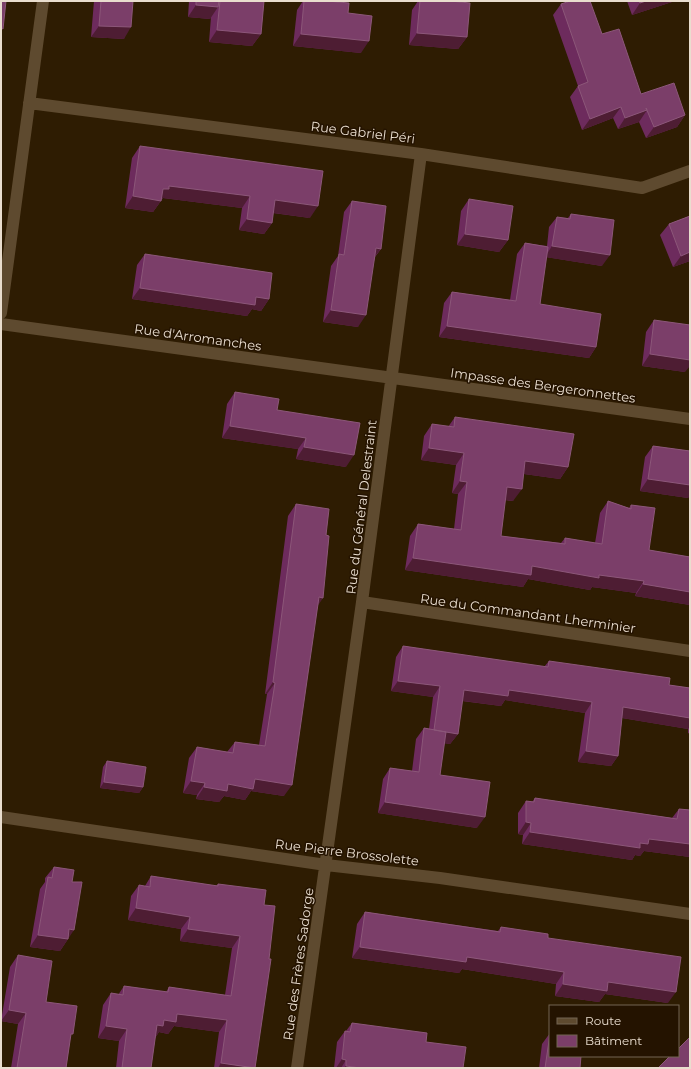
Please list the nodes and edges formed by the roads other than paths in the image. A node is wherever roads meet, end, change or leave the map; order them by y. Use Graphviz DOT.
graph roads {
  1 [pos="43,1"];
  2 [pos="29,103"];
  3 [pos="421,154"];
  4 [pos="690,171"];
  5 [pos="1,314"];
  6 [pos="1,324"];
  7 [pos="392,378"];
  8 [pos="690,420"];
  9 [pos="362,602"];
  10 [pos="690,651"];
  11 [pos="1,817"];
  12 [pos="326,865"];
  13 [pos="690,914"];
  14 [pos="297,1068"];
  1 -- 2 [label="street"];
  2 -- 3 [label="street, Rue Gabriel Péri"];
  2 -- 5 [label="street"];
  3 -- 4 [label="street, Rue Gabriel Péri"];
  3 -- 7 [label="street, Rue du Général Delestraint"];
  6 -- 7 [label="street, Rue d'Arromanches"];
  7 -- 8 [label="street, Impasse des Bergeronnettes"];
  7 -- 9 [label="street, Rue du Général Delestraint"];
  9 -- 10 [label="street, Rue du Commandant Lherminier"];
  9 -- 12 [label="street, Rue du Général Delestraint"];
  11 -- 12 [label="street, Rue Pierre Brossolette"];
  12 -- 13 [label="street, Rue Pierre Brossolette"];
  12 -- 14 [label="street, Rue des Frères Sadorge"];
}
